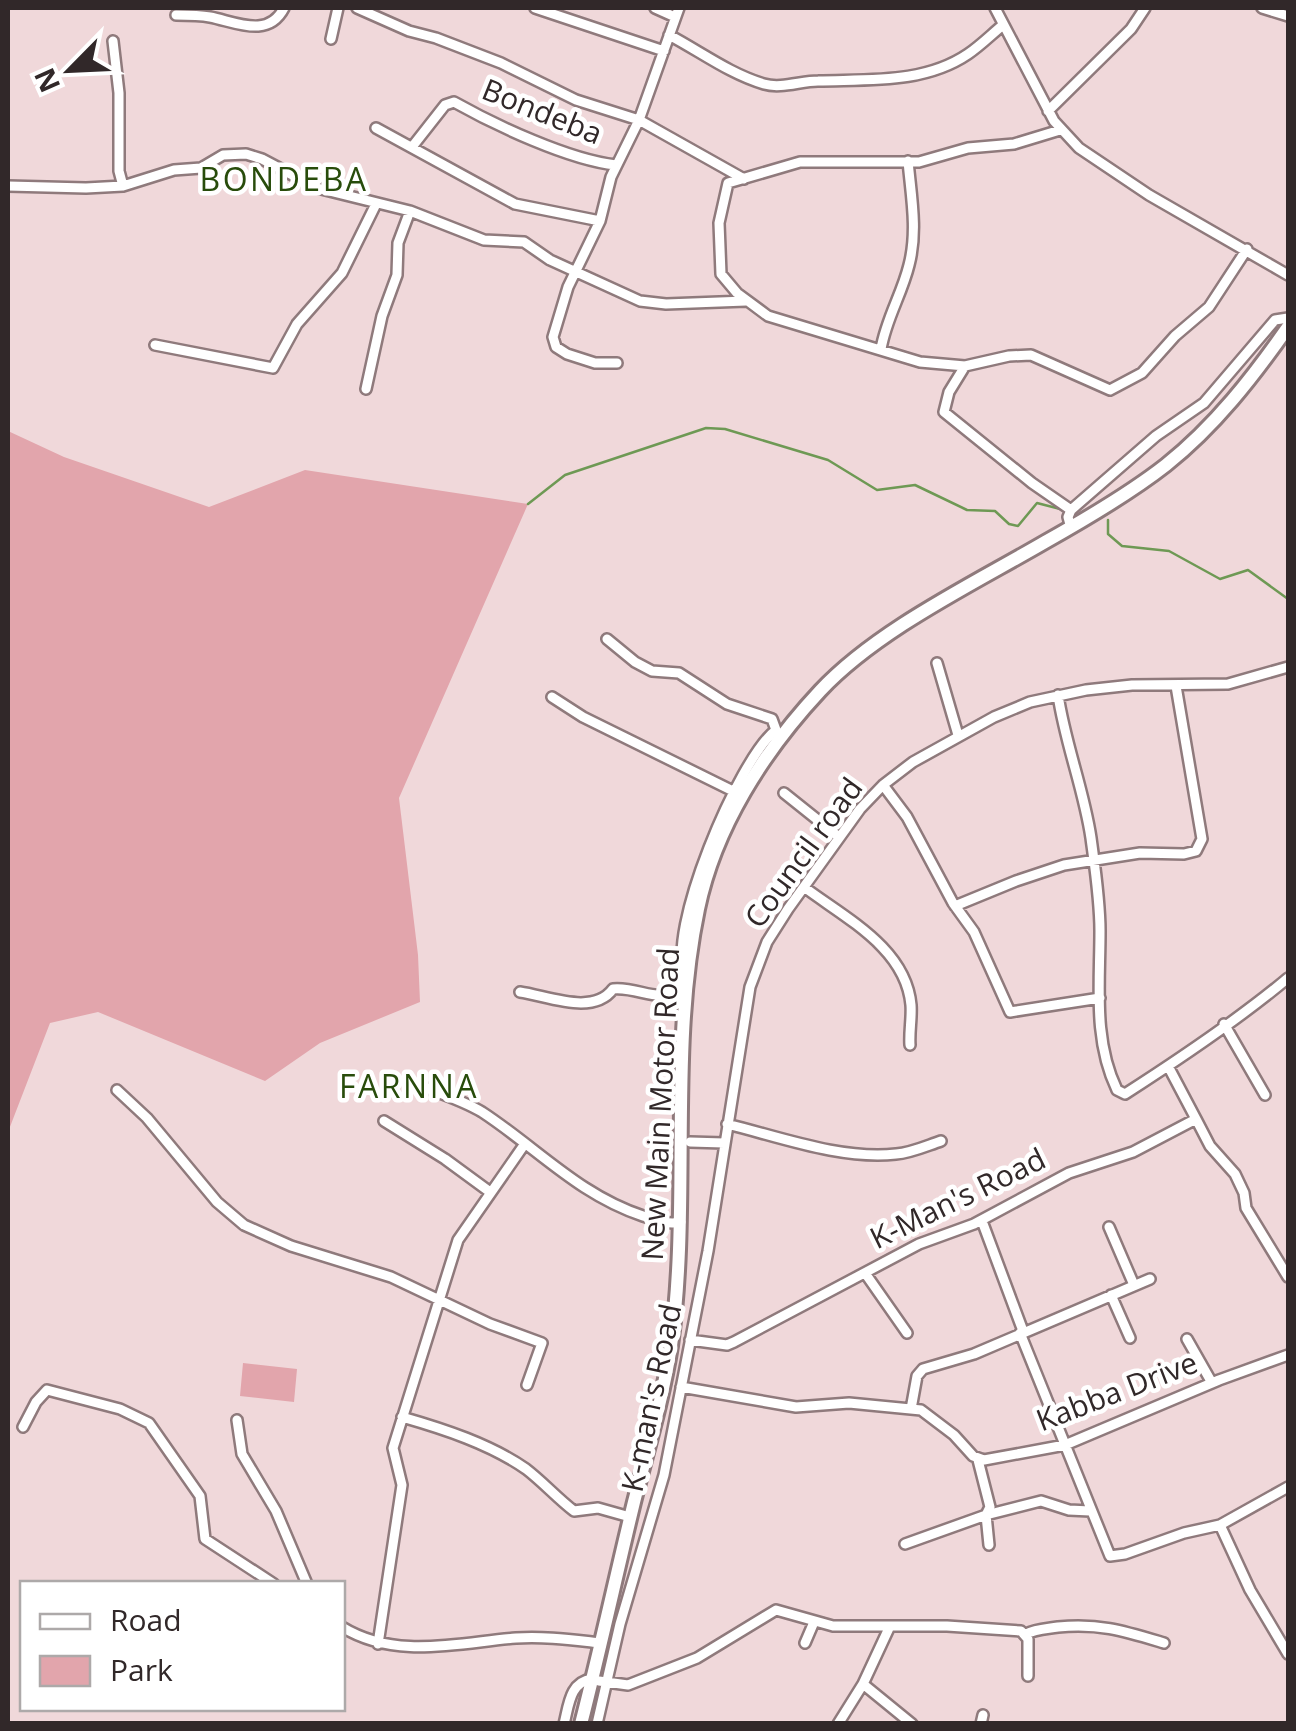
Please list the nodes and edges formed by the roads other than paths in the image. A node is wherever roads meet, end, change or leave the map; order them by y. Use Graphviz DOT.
graph roads {
  1 [pos="284,8"];
  2 [pos="338,8"];
  3 [pos="357,8"];
  4 [pos="535,8"];
  5 [pos="655,8"];
  6 [pos="995,8"];
  7 [pos="1146,8"];
  8 [pos="1262,8"];
  9 [pos="677,12"];
  10 [pos="176,15"];
  11 [pos="1288,16"];
  12 [pos="1003,25"];
  13 [pos="669,35"];
  14 [pos="332,39"];
  15 [pos="114,41"];
  16 [pos="664,51"];
  17 [pos="1048,111"];
  18 [pos="639,120"];
  19 [pos="376,128"];
  20 [pos="1060,130"];
  21 [pos="412,147"];
  22 [pos="908,161"];
  23 [pos="616,165"];
  24 [pos="744,179"];
  25 [pos="8,186"];
  26 [pos="123,186"];
  27 [pos="376,204"];
  28 [pos="410,211"];
  29 [pos="600,221"];
  30 [pos="1247,249"];
  31 [pos="574,272"];
  32 [pos="1288,275"];
  33 [pos="746,301"];
  34 [pos="1288,318"];
  35 [pos="1288,326"];
  36 [pos="1288,338"];
  37 [pos="155,345"];
  38 [pos="881,349"];
  39 [pos="617,364"];
  40 [pos="965,366"];
  41 [pos="366,389"];
  42 [pos="1070,510"];
  43 [pos="1070,528"];
  44 [pos="607,639"];
  45 [pos="937,663"];
  46 [pos="1288,667"];
  47 [pos="1176,686"];
  48 [pos="1058,695"];
  49 [pos="552,697"];
  50 [pos="780,731"];
  51 [pos="958,735"];
  52 [pos="884,785"];
  53 [pos="733,791"];
  54 [pos="784,793"];
  55 [pos="840,837"];
  56 [pos="1093,860"];
  57 [pos="804,886"];
  58 [pos="956,906"];
  59 [pos="687,977"];
  60 [pos="1288,978"];
  61 [pos="520,992"];
  62 [pos="1100,998"];
  63 [pos="1224,1024"];
  64 [pos="910,1045"];
  65 [pos="1168,1066"];
  66 [pos="735,1078"];
  67 [pos="418,1085"];
  68 [pos="116,1090"];
  69 [pos="1265,1095"];
  70 [pos="1196,1119"];
  71 [pos="384,1121"];
  72 [pos="727,1124"];
  73 [pos="941,1141"];
  74 [pos="690,1142"];
  75 [pos="724,1143"];
  76 [pos="524,1145"];
  77 [pos="490,1192"];
  78 [pos="982,1220"];
  79 [pos="682,1222"];
  80 [pos="1108,1227"];
  81 [pos="865,1273"];
  82 [pos="1288,1277"];
  83 [pos="1150,1279"];
  84 [pos="1134,1286"];
  85 [pos="1110,1295"];
  86 [pos="442,1299"];
  87 [pos="1022,1332"];
  88 [pos="907,1334"];
  89 [pos="1130,1338"];
  90 [pos="1187,1339"];
  91 [pos="690,1340"];
  92 [pos="1288,1354"];
  93 [pos="1212,1383"];
  94 [pos="526,1385"];
  95 [pos="681,1387"];
  96 [pos="910,1409"];
  97 [pos="402,1417"];
  98 [pos="237,1420"];
  99 [pos="22,1428"];
  100 [pos="1065,1445"];
  101 [pos="978,1460"];
  102 [pos="1288,1489"];
  103 [pos="1090,1511"];
  104 [pos="986,1516"];
  105 [pos="639,1521"];
  106 [pos="1220,1525"];
  107 [pos="905,1544"];
  108 [pos="989,1545"];
  109 [pos="270,1581"];
  110 [pos="307,1581"];
  111 [pos="814,1622"];
  112 [pos="890,1626"];
  113 [pos="345,1628"];
  114 [pos="1026,1634"];
  115 [pos="601,1642"];
  116 [pos="805,1642"];
  117 [pos="378,1644"];
  118 [pos="1164,1644"];
  119 [pos="1288,1654"];
  120 [pos="1028,1676"];
  121 [pos="600,1680"];
  122 [pos="863,1684"];
  123 [pos="564,1724"];
  124 [pos="584,1724"];
  125 [pos="597,1724"];
  126 [pos="838,1724"];
  127 [pos="912,1724"];
  1 -- 10 [label="street"];
  2 -- 14 [label="street"];
  3 -- 18 [label="street"];
  4 -- 16 [label="street"];
  5 -- 9 [label="street"];
  6 -- 12 [label="street"];
  7 -- 17 [label="street"];
  8 -- 11 [label="street"];
  9 -- 13 [label="street"];
  12 -- 13 [label="street"];
  12 -- 17 [label="street"];
  13 -- 16 [label="street"];
  15 -- 26 [label="street"];
  16 -- 18 [label="street"];
  17 -- 20 [label="street"];
  18 -- 23 [label="street"];
  18 -- 24 [label="street"];
  19 -- 21 [label="street"];
  20 -- 22 [label="street"];
  20 -- 30 [label="street"];
  21 -- 23 [label="street, Bondeba"];
  21 -- 29 [label="street"];
  22 -- 24 [label="street"];
  22 -- 38 [label="street"];
  23 -- 29 [label="street"];
  24 -- 33 [label="street"];
  25 -- 26 [label="street"];
  26 -- 27 [label="street"];
  27 -- 28 [label="street"];
  27 -- 37 [label="street"];
  28 -- 31 [label="street"];
  28 -- 41 [label="street"];
  29 -- 31 [label="street"];
  30 -- 32 [label="street"];
  30 -- 40 [label="street"];
  31 -- 33 [label="street"];
  31 -- 39 [label="street"];
  33 -- 38 [label="street"];
  34 -- 42 [label="street"];
  35 -- 43 [label="highway, New Main Motor Road"];
  36 -- 74 [label="highway, New Main Motor Road"];
  38 -- 40 [label="street"];
  40 -- 42 [label="street"];
  42 -- 43 [label="street"];
  43 -- 50 [label="highway, New Main Motor Road"];
  44 -- 50 [label="street"];
  45 -- 51 [label="street"];
  46 -- 47 [label="street, Council road"];
  47 -- 48 [label="street, Council road"];
  47 -- 56 [label="street"];
  48 -- 51 [label="street, Council road"];
  48 -- 56 [label="street"];
  49 -- 53 [label="street"];
  50 -- 53 [label="street"];
  50 -- 59 [label="highway, New Main Motor Road"];
  51 -- 52 [label="street, Council road"];
  52 -- 55 [label="street, Council road"];
  52 -- 58 [label="street"];
  53 -- 59 [label="street"];
  54 -- 55 [label="street"];
  55 -- 57 [label="street, Council road"];
  56 -- 58 [label="street"];
  56 -- 62 [label="street"];
  57 -- 64 [label="street"];
  57 -- 66 [label="street, Council road"];
  58 -- 62 [label="street"];
  59 -- 61 [label="street"];
  59 -- 79 [label="highway, New Main Motor Road"];
  60 -- 63 [label="street"];
  62 -- 65 [label="street"];
  63 -- 65 [label="street"];
  63 -- 69 [label="street"];
  65 -- 70 [label="street"];
  66 -- 72 [label="street, K-man's Road"];
  67 -- 76 [label="street"];
  68 -- 86 [label="street"];
  70 -- 78 [label="street, K-Man's Road"];
  70 -- 82 [label="street"];
  71 -- 77 [label="street"];
  72 -- 73 [label="street"];
  72 -- 75 [label="street, K-man's Road"];
  74 -- 75 [label="street"];
  74 -- 105 [label="highway, New Main Motor Road"];
  75 -- 91 [label="street, K-man's Road"];
  76 -- 77 [label="street"];
  76 -- 79 [label="street"];
  77 -- 86 [label="street"];
  78 -- 81 [label="street, K-Man's Road"];
  78 -- 87 [label="street"];
  79 -- 105 [label="highway, New Main Motor Road"];
  80 -- 84 [label="street"];
  81 -- 88 [label="street"];
  81 -- 91 [label="street, K-Man's Road"];
  83 -- 84 [label="street"];
  84 -- 85 [label="street"];
  85 -- 87 [label="street"];
  85 -- 89 [label="street"];
  86 -- 94 [label="street"];
  86 -- 97 [label="street"];
  87 -- 96 [label="street"];
  87 -- 100 [label="street"];
  90 -- 93 [label="street"];
  91 -- 95 [label="street, K-man's Road"];
  92 -- 93 [label="street, Kabba Drive"];
  93 -- 100 [label="street, Kabba Drive"];
  95 -- 96 [label="street"];
  95 -- 105 [label="street, K-man's Road"];
  96 -- 101 [label="street"];
  97 -- 105 [label="street"];
  97 -- 117 [label="street"];
  98 -- 110 [label="street"];
  99 -- 109 [label="street"];
  100 -- 101 [label="street, Kabba Drive"];
  100 -- 103 [label="street"];
  101 -- 104 [label="street"];
  102 -- 106 [label="street"];
  103 -- 104 [label="street"];
  103 -- 106 [label="street"];
  104 -- 107 [label="street"];
  104 -- 108 [label="street"];
  105 -- 115 [label="highway, New Main Motor Road"];
  105 -- 121 [label="highway, New Main Motor Road"];
  106 -- 119 [label="street"];
  111 -- 112 [label="street"];
  111 -- 116 [label="street"];
  111 -- 121 [label="street"];
  112 -- 114 [label="street"];
  112 -- 122 [label="street"];
  113 -- 117 [label="street"];
  114 -- 118 [label="street"];
  114 -- 120 [label="street"];
  115 -- 117 [label="street"];
  115 -- 121 [label="highway, New Main Motor Road"];
  121 -- 123 [label="street"];
  121 -- 124 [label="highway, New Main Motor Road"];
  121 -- 125 [label="street"];
  122 -- 126 [label="street"];
  122 -- 127 [label="street"];
}
